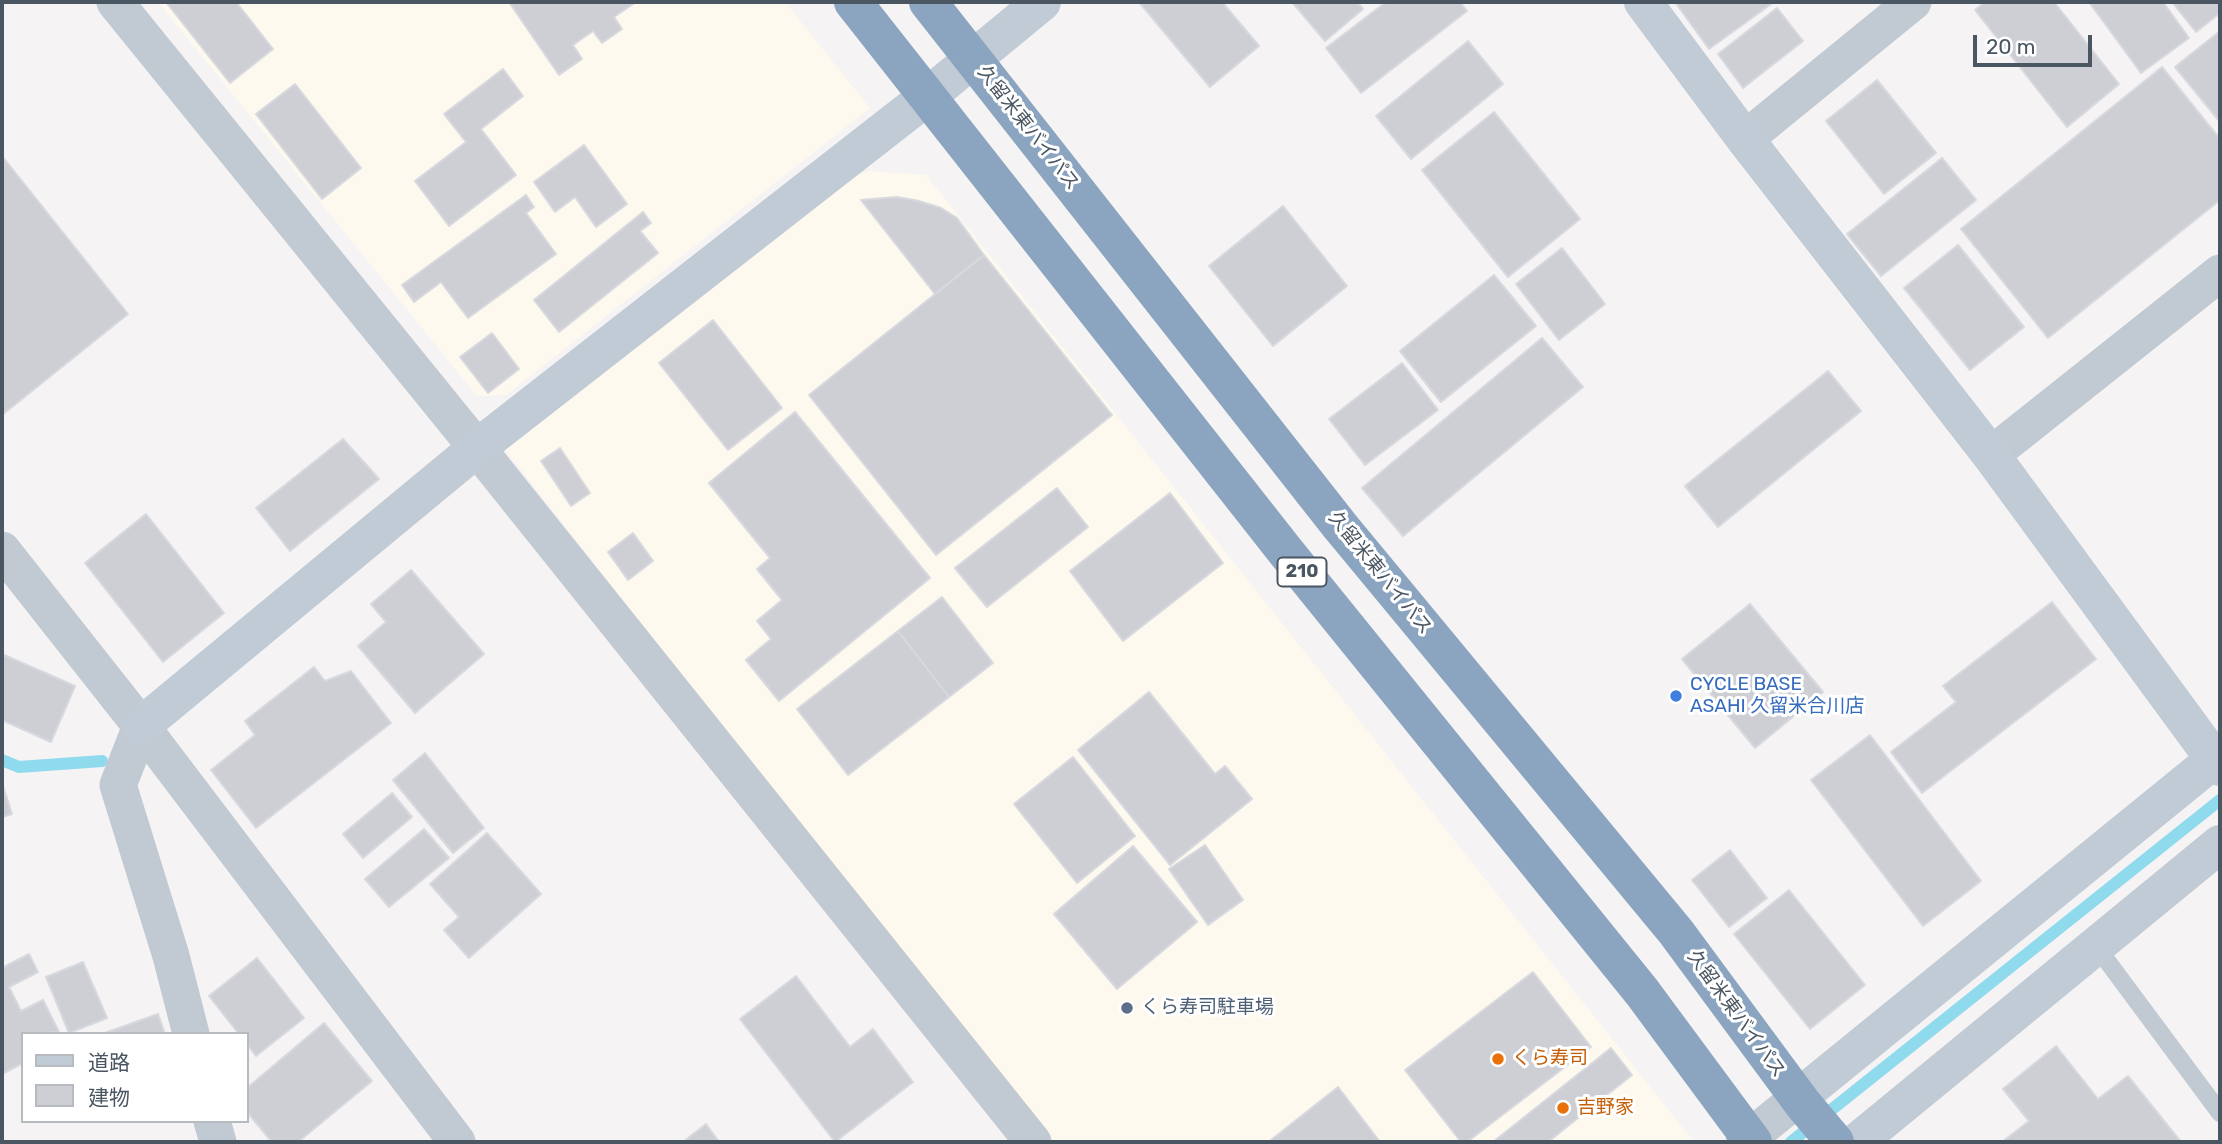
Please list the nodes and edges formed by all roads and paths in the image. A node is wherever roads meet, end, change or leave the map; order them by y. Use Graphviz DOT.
graph roads {
  1 [pos="115,2"];
  2 [pos="853,2"];
  3 [pos="928,2"];
  4 [pos="1042,2"];
  5 [pos="1643,2"];
  6 [pos="1913,2"];
  7 [pos="973,58"];
  8 [pos="929,96"];
  9 [pos="1745,139"];
  10 [pos="2220,273"];
  11 [pos="477,448"];
  12 [pos="1991,455"];
  13 [pos="2,550"];
  14 [pos="141,726"];
  15 [pos="2218,761"];
  16 [pos="2220,844"];
  17 [pos="2096,946"];
  18 [pos="190,1032"];
  19 [pos="1800,1101"];
  20 [pos="2220,1114"];
  21 [pos="213,1123"];
  22 [pos="1750,1141"];
  23 [pos="218,1142"];
  24 [pos="457,1142"];
  25 [pos="1033,1142"];
  26 [pos="1835,1142"];
  27 [pos="1857,1142"];
  1 -- 11 [label="street"];
  2 -- 8 [label="highway, 210"];
  3 -- 7 [label="highway, 久留米東バイパス"];
  4 -- 7 [label="street"];
  5 -- 9 [label="street"];
  6 -- 9 [label="street"];
  7 -- 8 [label="street"];
  7 -- 19 [label="highway, 久留米東バイパス"];
  8 -- 11 [label="street"];
  8 -- 22 [label="highway, 210"];
  9 -- 12 [label="street"];
  10 -- 12 [label="street"];
  11 -- 14 [label="street"];
  11 -- 25 [label="street"];
  12 -- 15 [label="street"];
  13 -- 14 [label="street"];
  14 -- 18 [label="street"];
  14 -- 24 [label="street"];
  15 -- 19 [label="street"];
  16 -- 17 [label="street"];
  17 -- 20 [label="lane"];
  17 -- 27 [label="street"];
  19 -- 22 [label="street"];
  19 -- 26 [label="highway, 久留米東バイパス"];
  21 -- 23 [label="street"];
}
